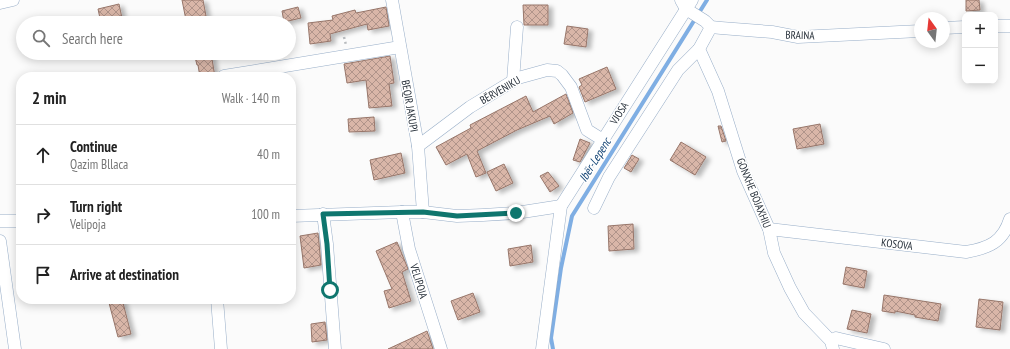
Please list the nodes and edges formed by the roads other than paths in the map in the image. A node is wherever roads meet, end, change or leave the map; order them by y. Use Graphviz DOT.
graph roads {
  1 [pos="13,0"];
  2 [pos="392,0"];
  3 [pos="0,3"];
  4 [pos="686,3"];
  5 [pos="708,24"];
  6 [pos="517,26"];
  7 [pos="962,26"];
  8 [pos="998,26"];
  9 [pos="1010,26"];
  10 [pos="950,27"];
  11 [pos="914,32"];
  12 [pos="400,47"];
  13 [pos="700,49"];
  14 [pos="248,72"];
  15 [pos="514,81"];
  16 [pos="603,140"];
  17 [pos="418,146"];
  18 [pos="561,206"];
  19 [pos="594,208"];
  20 [pos="402,212"];
  21 [pos="423,212"];
  22 [pos="323,214"];
  23 [pos="296,216"];
  24 [pos="1010,219"];
  25 [pos="0,221"];
  26 [pos="16,221"];
  27 [pos="770,230"];
  28 [pos="0,241"];
  29 [pos="217,304"];
  30 [pos="832,345"];
  31 [pos="15,349"];
  32 [pos="221,349"];
  33 [pos="335,349"];
  34 [pos="441,349"];
  35 [pos="542,349"];
  36 [pos="884,349"];
  1 -- 3 [label="street"];
  2 -- 12 [label="street, BEQIR JAKUPI"];
  4 -- 5 [label="street, BRAINA"];
  4 -- 16 [label="street, VJOSA"];
  5 -- 11 [label="street, BRAINA"];
  5 -- 13 [label="street"];
  6 -- 15 [label="street"];
  7 -- 10 [label="street"];
  8 -- 9 [label="street"];
  12 -- 14 [label="street"];
  12 -- 17 [label="street, BEQIR JAKUPI"];
  13 -- 19 [label="street"];
  13 -- 27 [label="street, GONXHE BOJAXHIU"];
  15 -- 16 [label="street, BËRVENIKU"];
  15 -- 17 [label="street, BËRVENIKU"];
  16 -- 18 [label="street, VJOSA"];
  17 -- 21 [label="street, BEQIR JAKUPI"];
  18 -- 21 [label="street"];
  18 -- 35 [label="street, VJOSA"];
  20 -- 21 [label="street"];
  20 -- 22 [label="street"];
  20 -- 34 [label="street, VELIPOJA"];
  22 -- 23 [label="street"];
  22 -- 33 [label="street"];
  24 -- 27 [label="street, KOSOVA"];
  25 -- 26 [label="street"];
  27 -- 30 [label="street, GONXHE BOJAXHIU"];
  28 -- 31 [label="street"];
  29 -- 32 [label="street"];
  30 -- 36 [label="street"];
}
